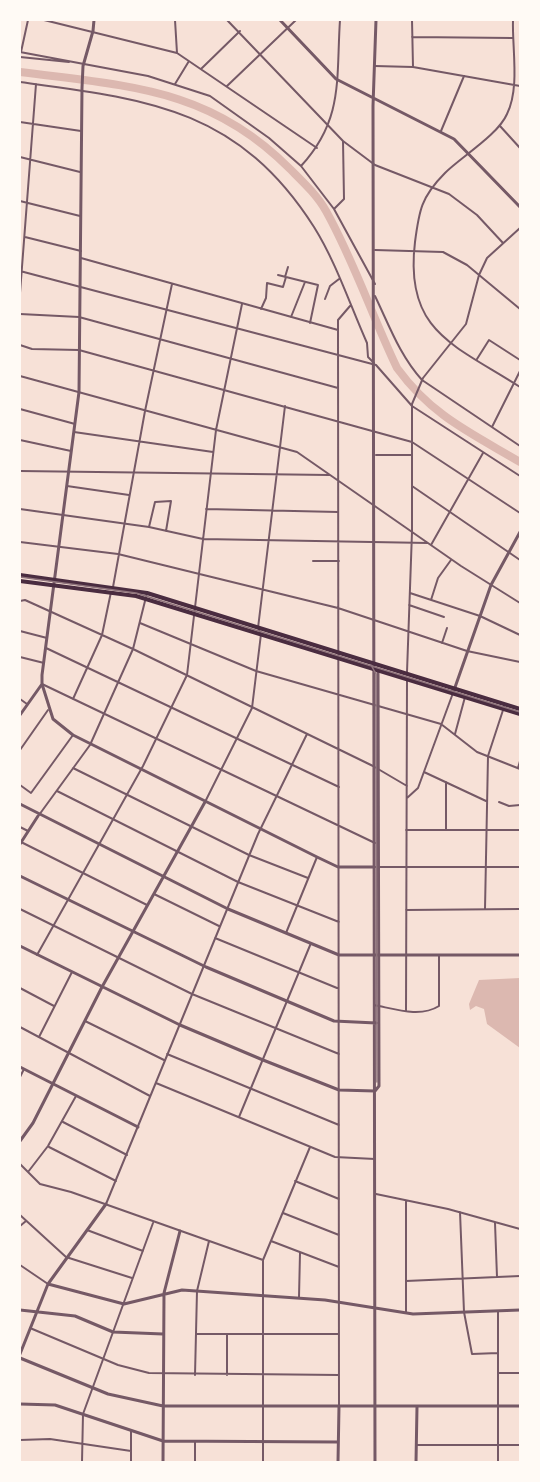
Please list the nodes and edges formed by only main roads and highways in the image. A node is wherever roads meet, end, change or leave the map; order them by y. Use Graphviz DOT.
graph roads {
  1 [pos="20,575"];
  2 [pos="20,581"];
  3 [pos="112,590"];
  4 [pos="195,611"];
  5 [pos="339,656"];
  6 [pos="453,691"];
  7 [pos="504,706"];
  8 [pos="520,710"];
  1 -- 3 [label="main road"];
  2 -- 3 [label="main road"];
  3 -- 4 [label="main road"];
  4 -- 5 [label="main road"];
  4 -- 5 [label="main road"];
  5 -- 6 [label="main road"];
  6 -- 7 [label="main road"];
  6 -- 7 [label="main road"];
  7 -- 8 [label="main road"];
}
